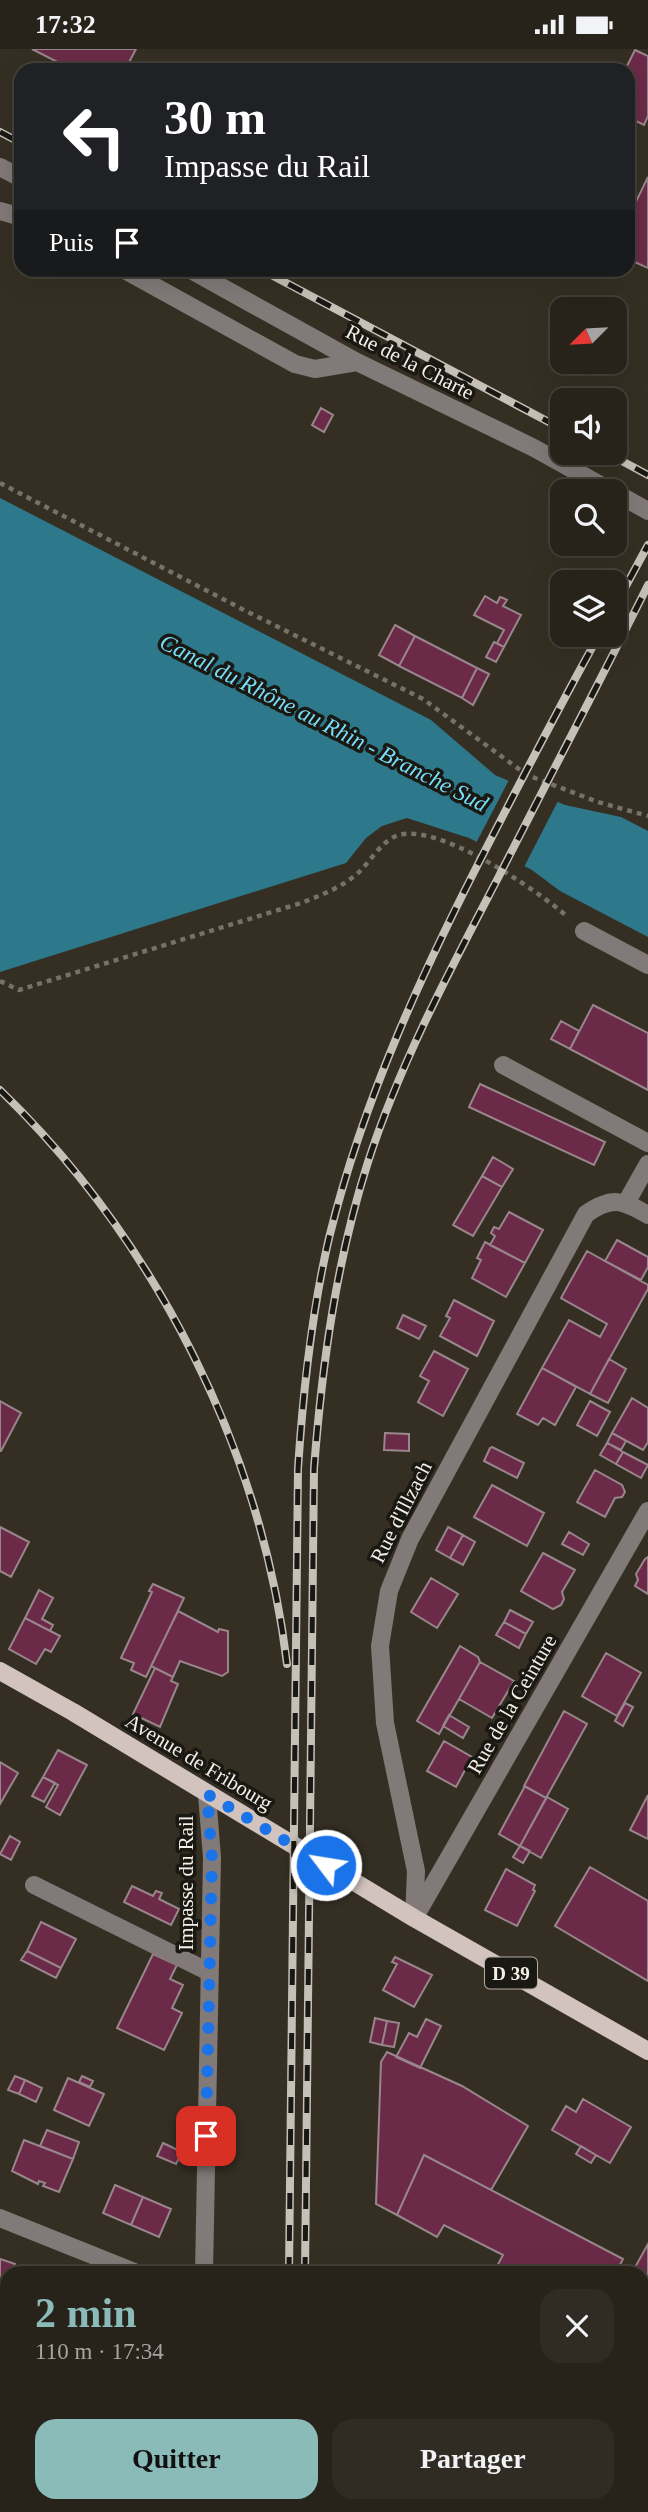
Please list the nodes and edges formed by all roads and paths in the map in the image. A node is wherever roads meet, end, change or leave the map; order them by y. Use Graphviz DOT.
graph roads {
  1 [pos="137,277"];
  2 [pos="203,277"];
  3 [pos="357,362"];
  4 [pos="590,479"];
  5 [pos="0,483"];
  6 [pos="627,499"];
  7 [pos="648,511"];
  8 [pos="648,816"];
  9 [pos="584,931"];
  10 [pos="648,965"];
  11 [pos="0,981"];
  12 [pos="503,1065"];
  13 [pos="648,1143"];
  14 [pos="648,1164"];
  15 [pos="626,1203"];
  16 [pos="648,1215"];
  17 [pos="648,1511"];
  18 [pos="0,1671"];
  19 [pos="207,1794"];
  20 [pos="34,1885"];
  21 [pos="414,1918"];
  22 [pos="209,1972"];
  23 [pos="648,2051"];
  24 [pos="0,2218"];
  25 [pos="120,2266"];
  26 [pos="204,2266"];
  1 -- 3 [label="street"];
  2 -- 3 [label="street, Rue de la Charte"];
  3 -- 4 [label="street, Rue de la Charte"];
  5 -- 8 [label="path"];
  6 -- 7 [label="street, Rue de la Charte"];
  9 -- 10 [label="street"];
  9 -- 11 [label="path"];
  12 -- 13 [label="street"];
  14 -- 15 [label="street"];
  15 -- 16 [label="street"];
  15 -- 21 [label="street, Rue d'Illzach"];
  17 -- 21 [label="street, Rue de la Ceinture"];
  18 -- 19 [label="main road, Avenue de Fribourg / D 39"];
  19 -- 21 [label="main road, Avenue de Fribourg / D 39"];
  19 -- 22 [label="street, Impasse du Rail"];
  20 -- 22 [label="street, Impasse du Rail"];
  21 -- 23 [label="main road, D 39"];
  22 -- 26 [label="street, Impasse du Rail"];
  24 -- 25 [label="street"];
}
